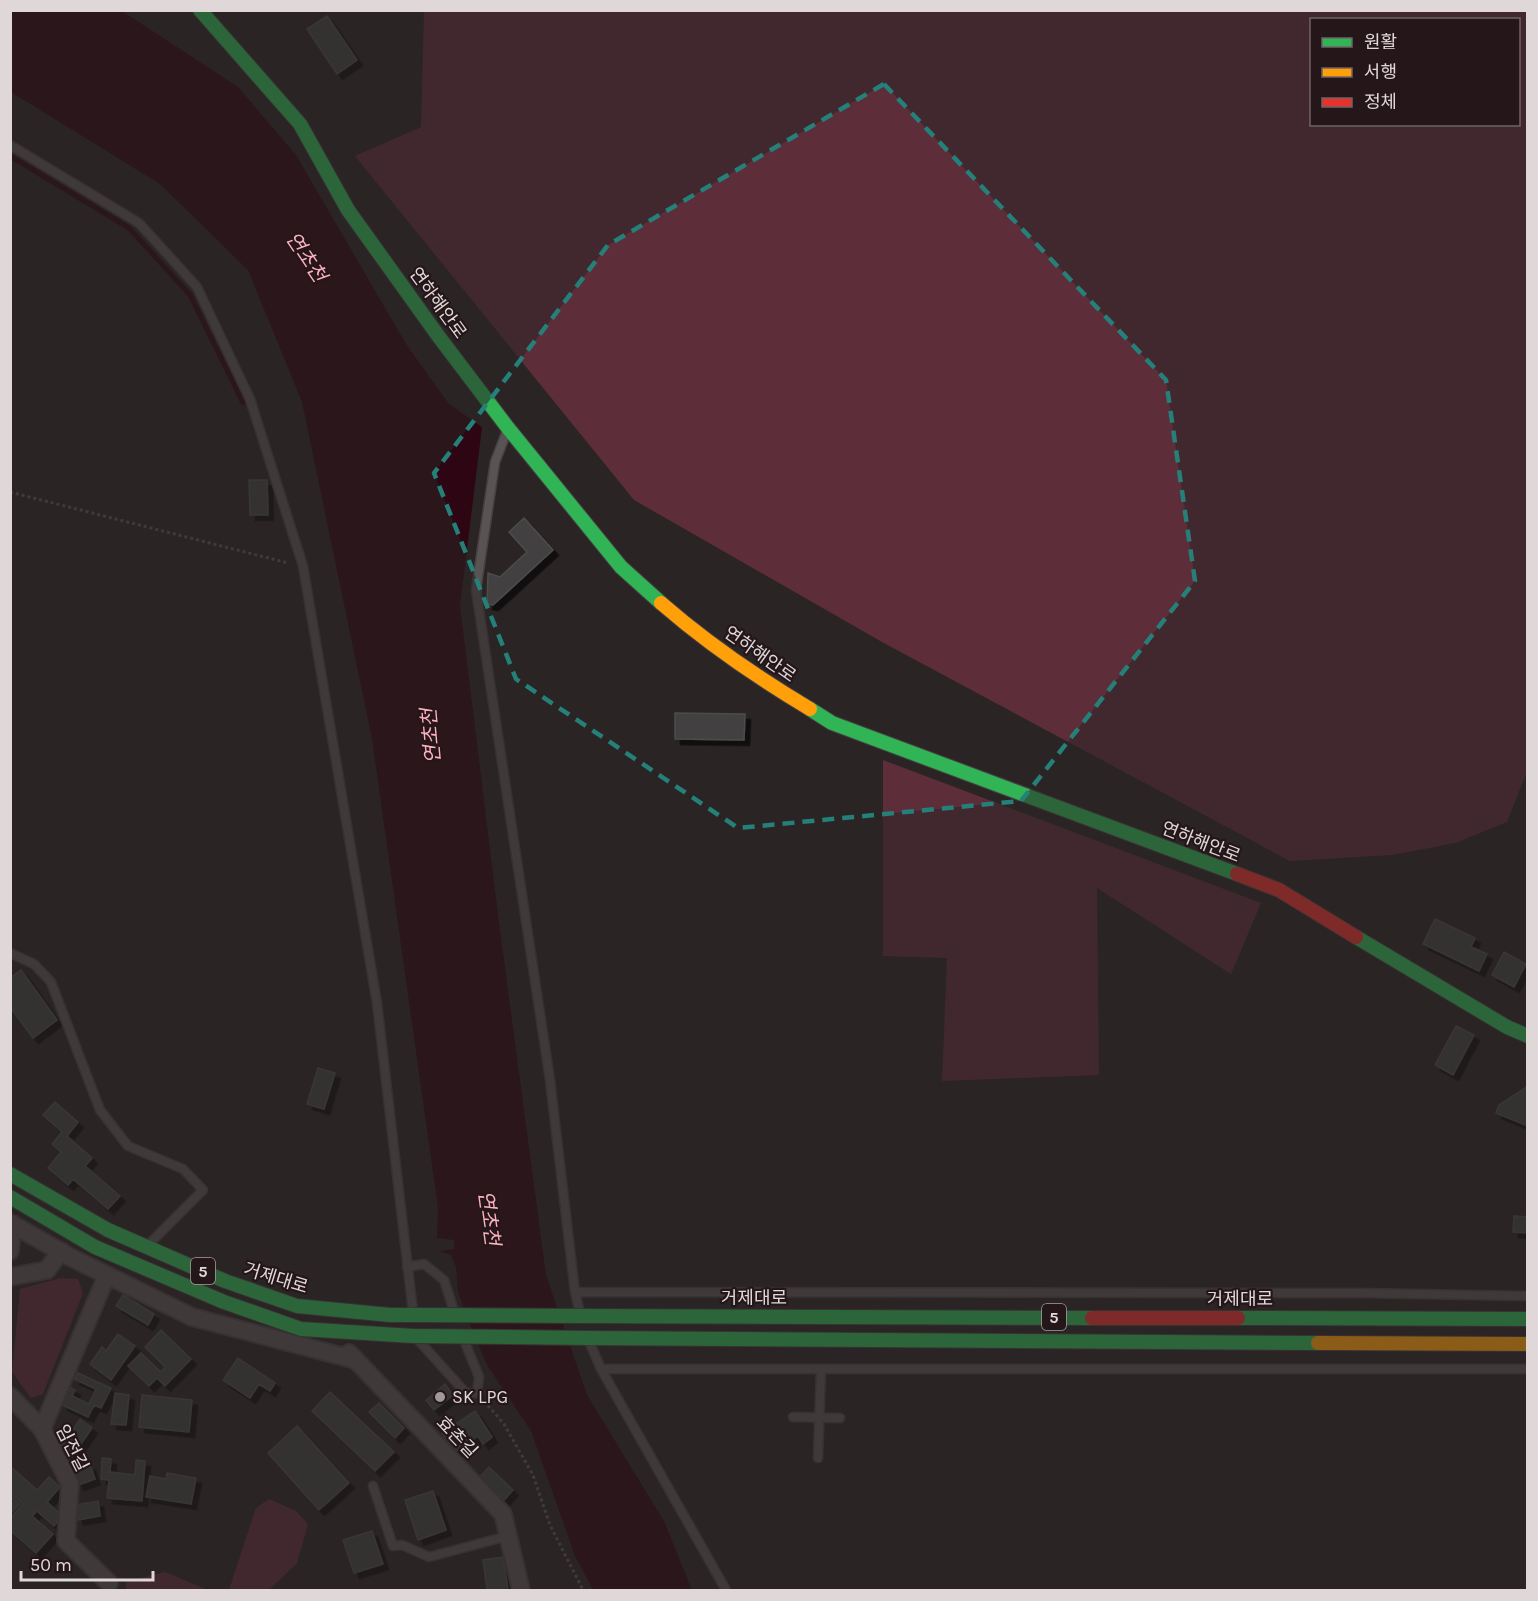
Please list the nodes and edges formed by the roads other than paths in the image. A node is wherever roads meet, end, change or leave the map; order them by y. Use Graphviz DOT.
graph roads {
  1 [pos="200,10"];
  2 [pos="10,145"];
  3 [pos="508,428"];
  4 [pos="10,953"];
  5 [pos="1527,1036"];
  6 [pos="10,1173"];
  7 [pos="10,1197"];
  8 [pos="11,1224"];
  9 [pos="147,1246"];
  10 [pos="10,1251"];
  11 [pos="61,1251"];
  12 [pos="407,1267"];
  13 [pos="107,1275"];
  14 [pos="10,1277"];
  15 [pos="575,1292"];
  16 [pos="1527,1296"];
  17 [pos="413,1315"];
  18 [pos="580,1316"];
  19 [pos="1527,1319"];
  20 [pos="328,1331"];
  21 [pos="413,1336"];
  22 [pos="587,1338"];
  23 [pos="1527,1344"];
  24 [pos="356,1360"];
  25 [pos="601,1369"];
  26 [pos="820,1369"];
  27 [pos="1527,1369"];
  28 [pos="10,1396"];
  29 [pos="793,1417"];
  30 [pos="819,1417"];
  31 [pos="840,1418"];
  32 [pos="42,1430"];
  33 [pos="818,1458"];
  34 [pos="373,1486"];
  35 [pos="508,1536"];
  36 [pos="109,1582"];
  37 [pos="521,1590"];
  38 [pos="726,1590"];
  1 -- 3 [label="main road, 연하해안로"];
  2 -- 12 [label="lane"];
  3 -- 5 [label="main road, 연하해안로"];
  3 -- 15 [label="lane"];
  4 -- 9 [label="lane"];
  6 -- 9 [label="main road, 거제대로 / 5"];
  7 -- 20 [label="main road, 5"];
  8 -- 10 [label="street"];
  8 -- 11 [label="street"];
  9 -- 17 [label="main road, 거제대로 / 5"];
  11 -- 13 [label="street"];
  11 -- 14 [label="street"];
  12 -- 17 [label="lane"];
  12 -- 21 [label="lane"];
  13 -- 24 [label="street"];
  13 -- 32 [label="street"];
  15 -- 16 [label="lane"];
  15 -- 18 [label="lane"];
  17 -- 18 [label="main road, 거제대로 / 5, bridge"];
  18 -- 19 [label="main road, 거제대로 / 5"];
  20 -- 21 [label="main road, 5"];
  20 -- 24 [label="street, 효촌길"];
  21 -- 22 [label="main road, 5, bridge"];
  22 -- 23 [label="main road, 5"];
  22 -- 25 [label="lane"];
  24 -- 35 [label="street, 효촌길"];
  25 -- 26 [label="lane"];
  25 -- 38 [label="lane"];
  26 -- 27 [label="lane"];
  26 -- 30 [label="lane"];
  28 -- 32 [label="street, 임전길"];
  29 -- 30 [label="lane"];
  30 -- 31 [label="lane"];
  30 -- 33 [label="lane"];
  32 -- 36 [label="street, 임전길"];
  34 -- 35 [label="lane"];
  35 -- 37 [label="street, 효촌길"];
}
